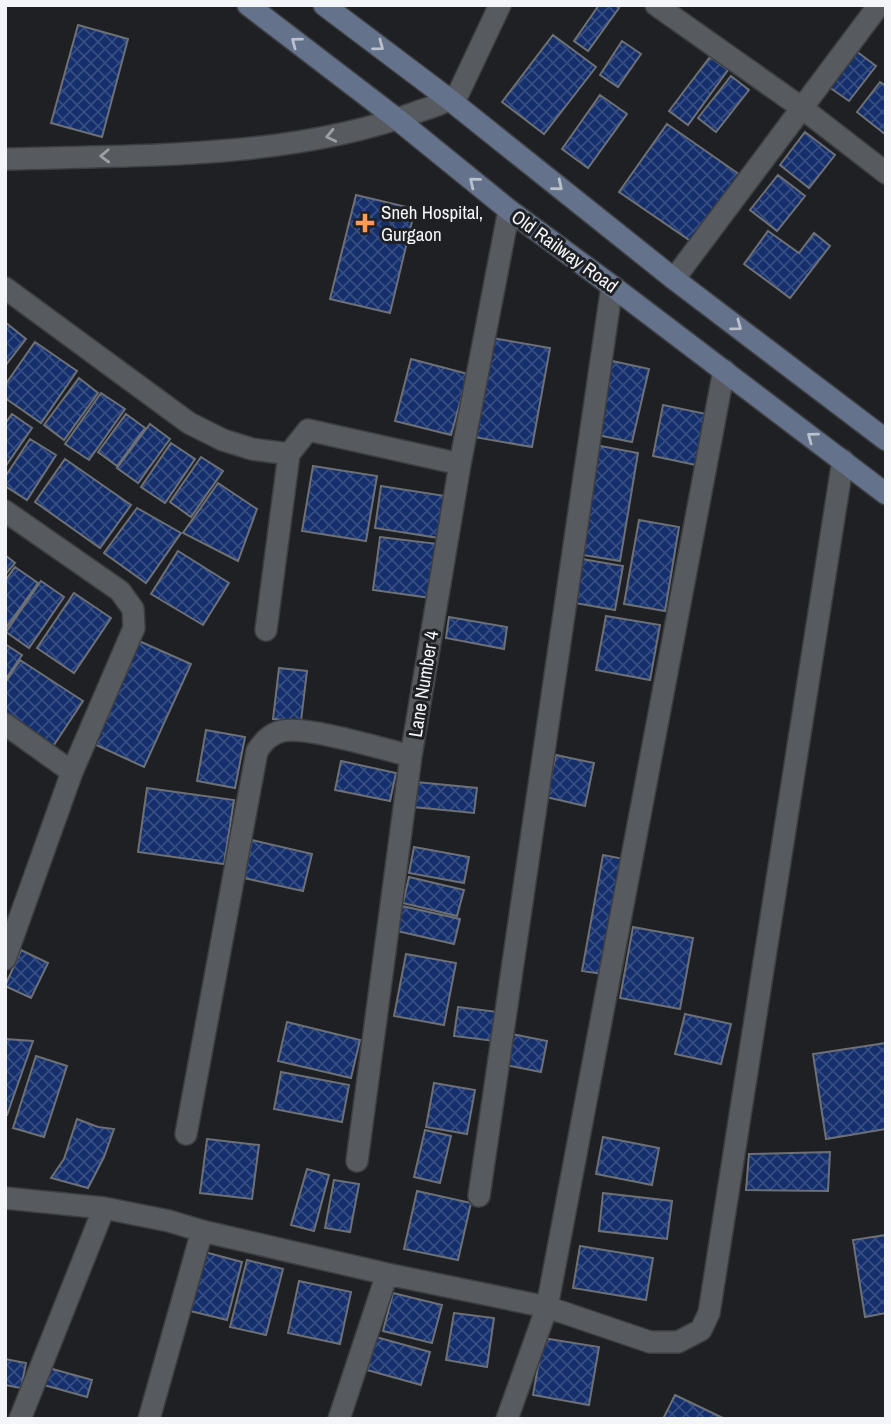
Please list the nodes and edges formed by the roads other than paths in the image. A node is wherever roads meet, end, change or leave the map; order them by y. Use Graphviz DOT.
graph roads {
  1 [pos="248,5"];
  2 [pos="324,5"];
  3 [pos="500,5"];
  4 [pos="656,5"];
  5 [pos="879,5"];
  6 [pos="450,100"];
  7 [pos="802,108"];
  8 [pos="397,119"];
  9 [pos="5,159"];
  10 [pos="886,173"];
  11 [pos="509,210"];
  12 [pos="674,279"];
  13 [pos="612,286"];
  14 [pos="5,288"];
  15 [pos="723,370"];
  16 [pos="886,440"];
  17 [pos="289,454"];
  18 [pos="843,460"];
  19 [pos="460,464"];
  20 [pos="886,494"];
  21 [pos="5,511"];
  22 [pos="266,630"];
  23 [pos="5,724"];
  24 [pos="411,756"];
  25 [pos="72,772"];
  26 [pos="5,959"];
  27 [pos="186,1134"];
  28 [pos="357,1161"];
  29 [pos="479,1196"];
  30 [pos="5,1198"];
  31 [pos="103,1208"];
  32 [pos="202,1231"];
  33 [pos="387,1274"];
  34 [pos="547,1307"];
  35 [pos="20,1419"];
  36 [pos="149,1419"];
  37 [pos="339,1419"];
  38 [pos="506,1419"];
  8 -- 1 [label="main road, Old Railway Road, one-way"];
  2 -- 6 [label="main road, one-way"];
  3 -- 6 [label="street"];
  4 -- 7 [label="street"];
  5 -- 7 [label="street"];
  6 -- 8 [label="street"];
  6 -- 12 [label="main road, one-way"];
  7 -- 10 [label="street"];
  7 -- 12 [label="street"];
  8 -- 9 [label="street, one-way"];
  11 -- 8 [label="main road, Old Railway Road, one-way"];
  11 -- 13 [label="main road, Old Railway Road"];
  11 -- 19 [label="street, Lane Number 4"];
  12 -- 16 [label="main road, one-way"];
  13 -- 15 [label="main road, Old Railway Road"];
  13 -- 29 [label="street"];
  14 -- 17 [label="street"];
  18 -- 15 [label="main road, Old Railway Road, one-way"];
  15 -- 34 [label="street"];
  17 -- 19 [label="street"];
  17 -- 22 [label="street"];
  18 -- 20 [label="main road, Old Railway Road"];
  18 -- 34 [label="street"];
  19 -- 24 [label="street, Lane Number 4"];
  21 -- 25 [label="street"];
  23 -- 25 [label="street"];
  24 -- 27 [label="street"];
  24 -- 28 [label="street, Lane Number 4"];
  25 -- 26 [label="street"];
  30 -- 31 [label="street"];
  31 -- 32 [label="street"];
  31 -- 35 [label="street"];
  32 -- 33 [label="street"];
  32 -- 36 [label="street"];
  33 -- 34 [label="street"];
  33 -- 37 [label="street"];
  34 -- 38 [label="street"];
}
